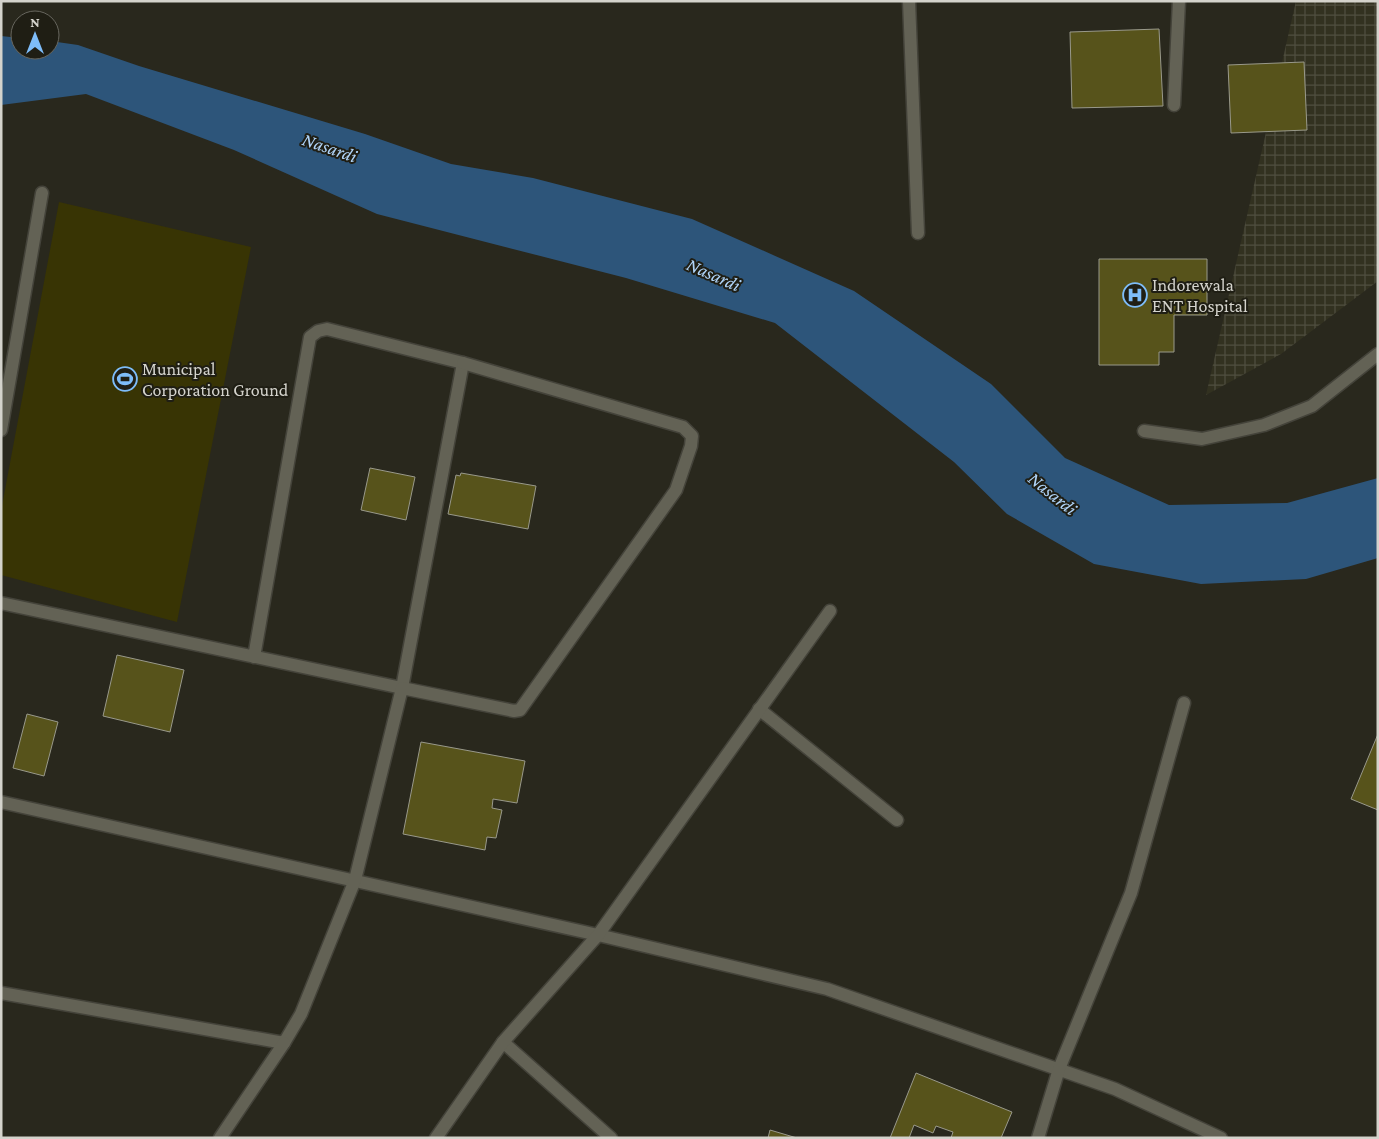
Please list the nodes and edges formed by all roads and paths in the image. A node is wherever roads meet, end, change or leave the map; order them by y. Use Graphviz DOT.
graph roads {
  1 [pos="909,1"];
  2 [pos="1179,1"];
  3 [pos="1174,105"];
  4 [pos="42,193"];
  5 [pos="918,232"];
  6 [pos="1378,354"];
  7 [pos="463,363"];
  8 [pos="3,412"];
  9 [pos="1,430"];
  10 [pos="1144,431"];
  11 [pos="1,603"];
  12 [pos="830,611"];
  13 [pos="254,657"];
  14 [pos="402,688"];
  15 [pos="1184,703"];
  16 [pos="760,709"];
  17 [pos="1,802"];
  18 [pos="897,820"];
  19 [pos="355,880"];
  20 [pos="598,935"];
  21 [pos="1,992"];
  22 [pos="503,1042"];
  23 [pos="284,1043"];
  24 [pos="1059,1070"];
  25 [pos="220,1138"];
  26 [pos="436,1138"];
  27 [pos="611,1138"];
  28 [pos="1038,1138"];
  29 [pos="1221,1138"];
  1 -- 5 [label="street"];
  2 -- 3 [label="street"];
  4 -- 8 [label="street"];
  6 -- 10 [label="street"];
  7 -- 13 [label="street"];
  7 -- 14 [label="street"];
  7 -- 14 [label="street"];
  8 -- 9 [label="street"];
  11 -- 13 [label="street"];
  12 -- 16 [label="street"];
  13 -- 14 [label="street"];
  14 -- 19 [label="street"];
  15 -- 24 [label="street"];
  16 -- 18 [label="street"];
  16 -- 20 [label="street"];
  17 -- 19 [label="street"];
  19 -- 20 [label="street"];
  19 -- 23 [label="street"];
  20 -- 22 [label="street"];
  20 -- 24 [label="street"];
  21 -- 23 [label="street"];
  22 -- 26 [label="street"];
  22 -- 27 [label="street"];
  23 -- 25 [label="street"];
  24 -- 28 [label="street"];
  24 -- 29 [label="street"];
}
